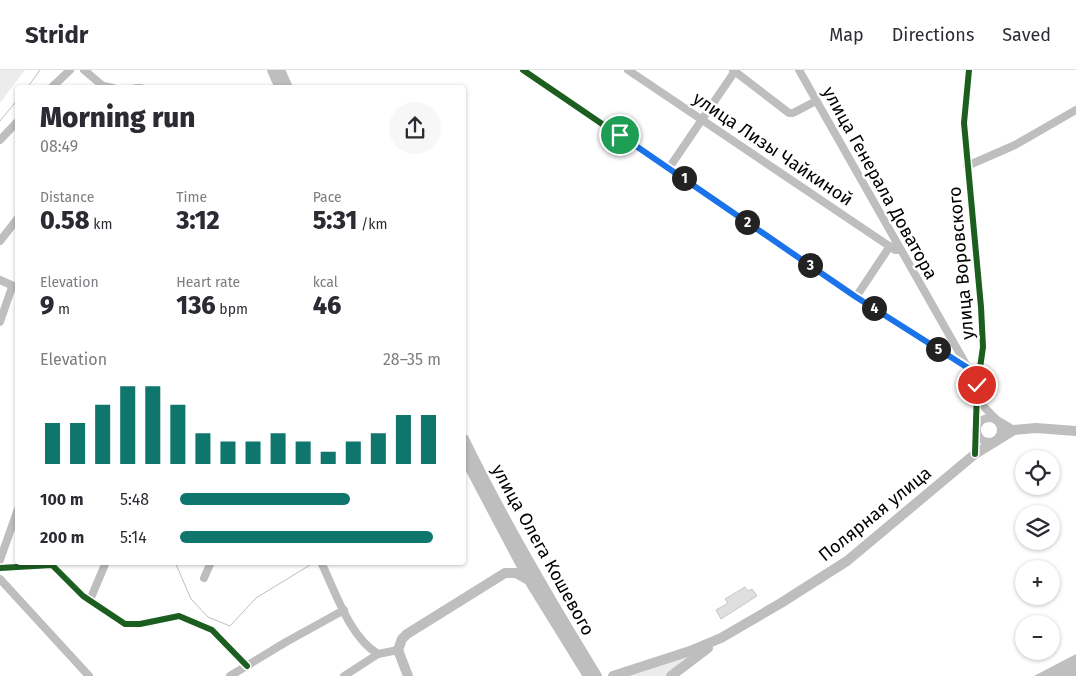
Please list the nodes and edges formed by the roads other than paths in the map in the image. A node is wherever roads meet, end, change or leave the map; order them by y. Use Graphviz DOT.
graph roads {
  1 [pos="70,70"];
  2 [pos="84,70"];
  3 [pos="272,70"];
  4 [pos="280,70"];
  5 [pos="523,70"];
  6 [pos="628,70"];
  7 [pos="734,70"];
  8 [pos="799,70"];
  9 [pos="969,70"];
  10 [pos="54,85"];
  11 [pos="102,85"];
  12 [pos="279,85"];
  13 [pos="287,85"];
  14 [pos="816,101"];
  15 [pos="1076,110"];
  16 [pos="702,119"];
  17 [pos="15,124"];
  18 [pos="0,140"];
  19 [pos="967,166"];
  20 [pos="669,168"];
  21 [pos="15,222"];
  22 [pos="0,240"];
  23 [pos="890,246"];
  24 [pos="901,250"];
  25 [pos="0,280"];
  26 [pos="15,288"];
  27 [pos="856,297"];
  28 [pos="0,322"];
  29 [pos="968,368"];
  30 [pos="977,389"];
  31 [pos="978,401"];
  32 [pos="997,420"];
  33 [pos="977,428"];
  34 [pos="1014,430"];
  35 [pos="1076,431"];
  36 [pos="994,441"];
  37 [pos="466,444"];
  38 [pos="975,454"];
  39 [pos="466,461"];
  40 [pos="15,518"];
  41 [pos="509,543"];
  42 [pos="0,560"];
  43 [pos="105,565"];
  44 [pos="210,565"];
  45 [pos="322,565"];
  46 [pos="0,568"];
  47 [pos="502,574"];
  48 [pos="204,578"];
  49 [pos="0,579"];
  50 [pos="533,579"];
  51 [pos="90,600"];
  52 [pos="344,610"];
  53 [pos="721,638"];
  54 [pos="398,650"];
  55 [pos="378,654"];
  56 [pos="247,666"];
  57 [pos="90,676"];
  58 [pos="230,676"];
  59 [pos="344,676"];
  60 [pos="408,676"];
  61 [pos="588,676"];
  62 [pos="596,676"];
  63 [pos="613,676"];
  64 [pos="671,676"];
  1 -- 10 [label="street"];
  2 -- 11 [label="street"];
  3 -- 12 [label="main road"];
  4 -- 13 [label="main road"];
  5 -- 20 [label="street"];
  6 -- 16 [label="street, улица Лизы Чайкиной"];
  7 -- 14 [label="street"];
  7 -- 16 [label="street"];
  8 -- 14 [label="street, улица Генерала Доватора"];
  9 -- 19 [label="street, улица Воровского"];
  14 -- 24 [label="street, улица Генерала Доватора"];
  15 -- 19 [label="street"];
  16 -- 20 [label="street"];
  16 -- 23 [label="street, улица Лизы Чайкиной"];
  17 -- 18 [label="street"];
  19 -- 30 [label="street, улица Воровского"];
  20 -- 27 [label="street"];
  21 -- 22 [label="street"];
  23 -- 24 [label="street, улица Лизы Чайкиной"];
  23 -- 27 [label="street"];
  24 -- 29 [label="street, улица Генерала Доватора"];
  25 -- 26 [label="street"];
  26 -- 28 [label="street"];
  27 -- 29 [label="street"];
  29 -- 30 [label="street, улица Генерала Доватора"];
  30 -- 31 [label="street, улица Воровского"];
  31 -- 32 [label="street"];
  31 -- 33 [label="street, улица Воровского"];
  32 -- 33 [label="street"];
  32 -- 34 [label="street"];
  32 -- 36 [label="street"];
  33 -- 36 [label="street"];
  33 -- 38 [label="street, улица Воровского"];
  34 -- 35 [label="main road, Полярная улица"];
  34 -- 36 [label="main road, Полярная улица"];
  36 -- 38 [label="main road, Полярная улица"];
  37 -- 50 [label="main road, улица Олега Кошевого"];
  38 -- 53 [label="main road, Полярная улица"];
  39 -- 41 [label="main road, улица Олега Кошевого"];
  40 -- 42 [label="street"];
  41 -- 47 [label="main road"];
  41 -- 50 [label="main road, улица Олега Кошевого"];
  43 -- 51 [label="street"];
  44 -- 48 [label="street"];
  45 -- 52 [label="street"];
  46 -- 51 [label="street"];
  47 -- 50 [label="main road"];
  47 -- 54 [label="main road"];
  49 -- 57 [label="street"];
  50 -- 61 [label="main road, улица Олега Кошевого"];
  50 -- 62 [label="main road, улица Олега Кошевого"];
  51 -- 56 [label="street"];
  52 -- 55 [label="street"];
  52 -- 56 [label="street"];
  53 -- 63 [label="main road, Полярная улица"];
  53 -- 64 [label="main road"];
  54 -- 55 [label="street"];
  54 -- 60 [label="main road"];
  55 -- 59 [label="street"];
  56 -- 58 [label="street"];
}
